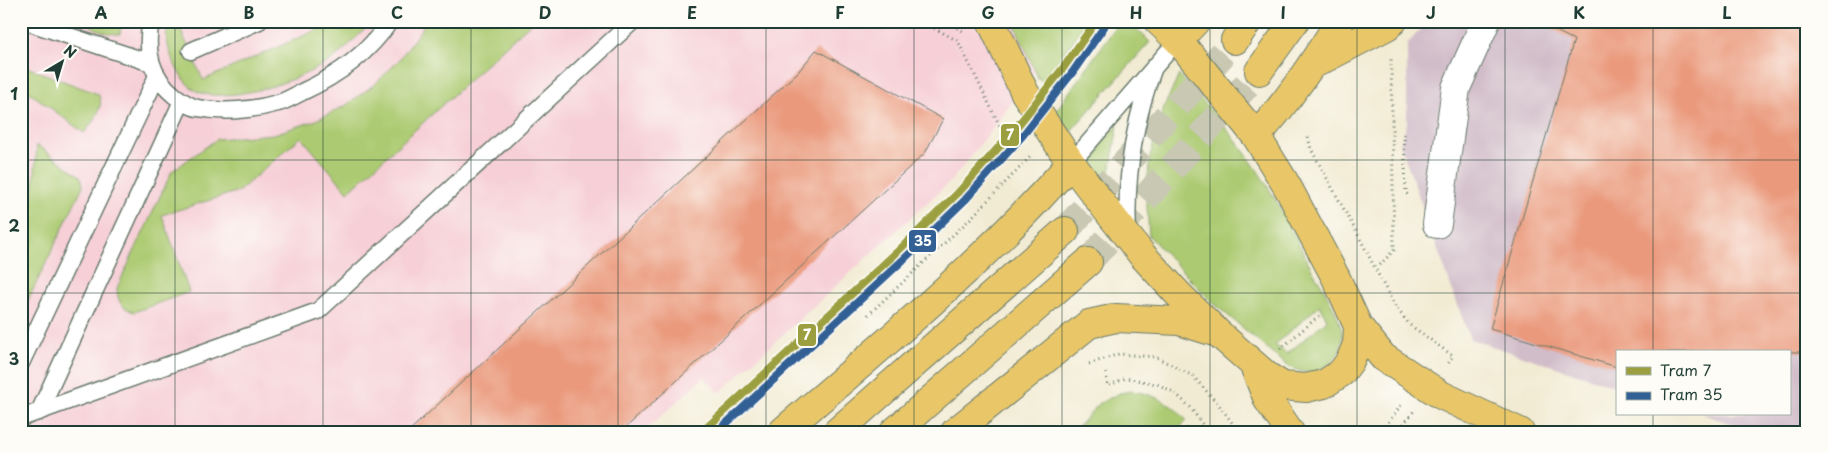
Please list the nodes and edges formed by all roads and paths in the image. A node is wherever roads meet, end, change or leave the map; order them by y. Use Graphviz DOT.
graph roads {
  1 [pos="24,21"];
  2 [pos="151,21"];
  3 [pos="259,21"];
  4 [pos="390,21"];
  5 [pos="633,21"];
  6 [pos="921,21"];
  7 [pos="991,21"];
  8 [pos="1158,21"];
  9 [pos="1294,21"];
  10 [pos="1340,21"];
  11 [pos="1393,21"];
  12 [pos="1486,21"];
  13 [pos="1187,31"];
  14 [pos="191,51"];
  15 [pos="1390,51"];
  16 [pos="1312,65"];
  17 [pos="1154,67"];
  18 [pos="154,69"];
  19 [pos="1259,70"];
  20 [pos="182,101"];
  21 [pos="1002,130"];
  22 [pos="1404,134"];
  23 [pos="1256,136"];
  24 [pos="1308,137"];
  25 [pos="1032,155"];
  26 [pos="1071,162"];
  27 [pos="1406,193"];
  28 [pos="1437,224"];
  29 [pos="1065,231"];
  30 [pos="1128,236"];
  31 [pos="1088,262"];
  32 [pos="1380,265"];
  33 [pos="1324,312"];
  34 [pos="862,321"];
  35 [pos="1358,326"];
  36 [pos="1218,333"];
  37 [pos="1280,349"];
  38 [pos="21,363"];
  39 [pos="1089,364"];
  40 [pos="1253,364"];
  41 [pos="1446,369"];
  42 [pos="1106,373"];
  43 [pos="1419,392"];
  44 [pos="39,412"];
  45 [pos="21,418"];
  46 [pos="757,419"];
  47 [pos="1187,428"];
  48 [pos="743,432"];
  49 [pos="782,432"];
  50 [pos="837,432"];
  51 [pos="894,432"];
  52 [pos="955,432"];
  53 [pos="1183,432"];
  54 [pos="1208,432"];
  55 [pos="1239,432"];
  56 [pos="1290,432"];
  57 [pos="1377,432"];
  58 [pos="1397,432"];
  59 [pos="1520,432"];
  1 -- 18 [label="lane"];
  2 -- 18 [label="lane"];
  3 -- 14 [label="lane"];
  4 -- 20 [label="lane"];
  5 -- 44 [label="lane"];
  6 -- 21 [label="path"];
  7 -- 26 [label="main road"];
  8 -- 13 [label="main road"];
  9 -- 19 [label="main road"];
  10 -- 16 [label="main road"];
  11 -- 16 [label="main road"];
  12 -- 28 [label="street"];
  13 -- 17 [label="lane"];
  13 -- 23 [label="main road"];
  15 -- 32 [label="path"];
  16 -- 23 [label="main road"];
  17 -- 26 [label="lane"];
  17 -- 30 [label="lane"];
  18 -- 20 [label="lane"];
  18 -- 38 [label="lane"];
  20 -- 44 [label="lane"];
  22 -- 27 [label="path"];
  23 -- 35 [label="main road"];
  24 -- 41 [label="path"];
  25 -- 34 [label="path"];
  26 -- 30 [label="main road"];
  26 -- 49 [label="main road"];
  29 -- 50 [label="main road"];
  30 -- 36 [label="main road"];
  31 -- 51 [label="main road"];
  33 -- 37 [label="path"];
  35 -- 40 [label="main road"];
  35 -- 43 [label="main road"];
  36 -- 40 [label="main road"];
  36 -- 52 [label="main road"];
  39 -- 55 [label="path"];
  40 -- 56 [label="main road"];
  42 -- 54 [label="path"];
  43 -- 57 [label="path"];
  43 -- 58 [label="path"];
  43 -- 59 [label="main road"];
  44 -- 45 [label="lane"];
  46 -- 48 [label="path"];
  47 -- 53 [label="path"];
}
